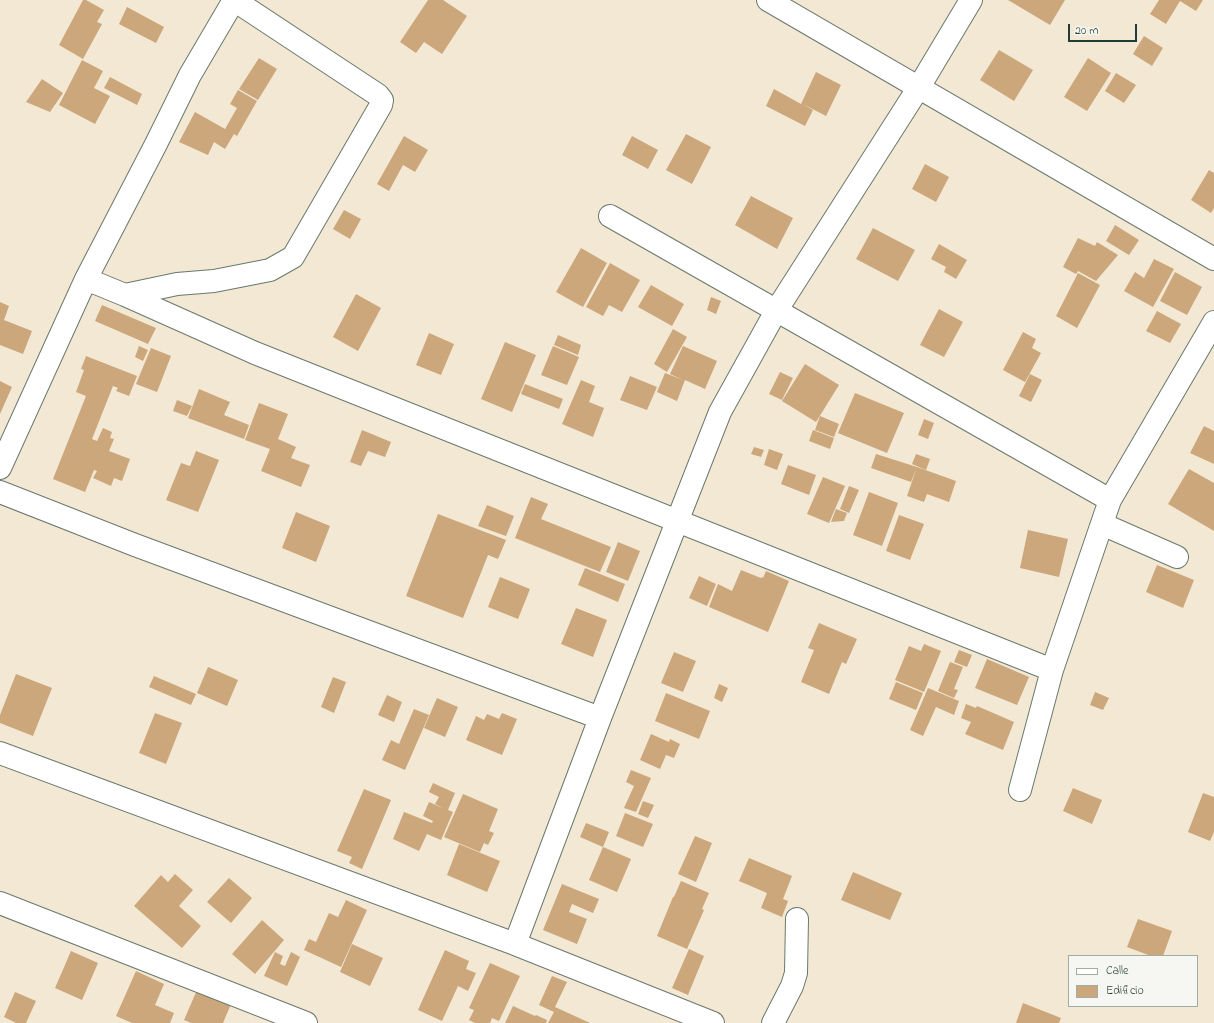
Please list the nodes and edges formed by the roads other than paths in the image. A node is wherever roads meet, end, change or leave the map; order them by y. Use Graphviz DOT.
graph roads {
  1 [pos="234,0"];
  2 [pos="768,0"];
  3 [pos="971,0"];
  4 [pos="919,87"];
  5 [pos="610,216"];
  6 [pos="1214,259"];
  7 [pos="86,279"];
  8 [pos="126,295"];
  9 [pos="776,311"];
  10 [pos="1214,322"];
  11 [pos="0,468"];
  12 [pos="0,492"];
  13 [pos="1110,500"];
  14 [pos="677,520"];
  15 [pos="1102,524"];
  16 [pos="1177,557"];
  17 [pos="1052,670"];
  18 [pos="600,718"];
  19 [pos="0,753"];
  20 [pos="1020,790"];
  21 [pos="0,903"];
  22 [pos="798,919"];
  23 [pos="515,944"];
  24 [pos="306,1023"];
  25 [pos="713,1023"];
  26 [pos="773,1023"];
  1 -- 7 [label="street"];
  1 -- 8 [label="street"];
  2 -- 4 [label="street"];
  3 -- 4 [label="street"];
  4 -- 6 [label="street"];
  4 -- 9 [label="street"];
  5 -- 9 [label="street"];
  7 -- 8 [label="street"];
  7 -- 11 [label="street"];
  8 -- 14 [label="street"];
  9 -- 13 [label="street"];
  9 -- 14 [label="street"];
  10 -- 13 [label="street"];
  12 -- 18 [label="street"];
  13 -- 15 [label="street"];
  14 -- 17 [label="street"];
  14 -- 18 [label="street"];
  15 -- 16 [label="street"];
  15 -- 17 [label="street"];
  17 -- 20 [label="street"];
  18 -- 23 [label="street"];
  19 -- 23 [label="street"];
  21 -- 24 [label="street"];
  22 -- 26 [label="street"];
  23 -- 25 [label="street"];
}
